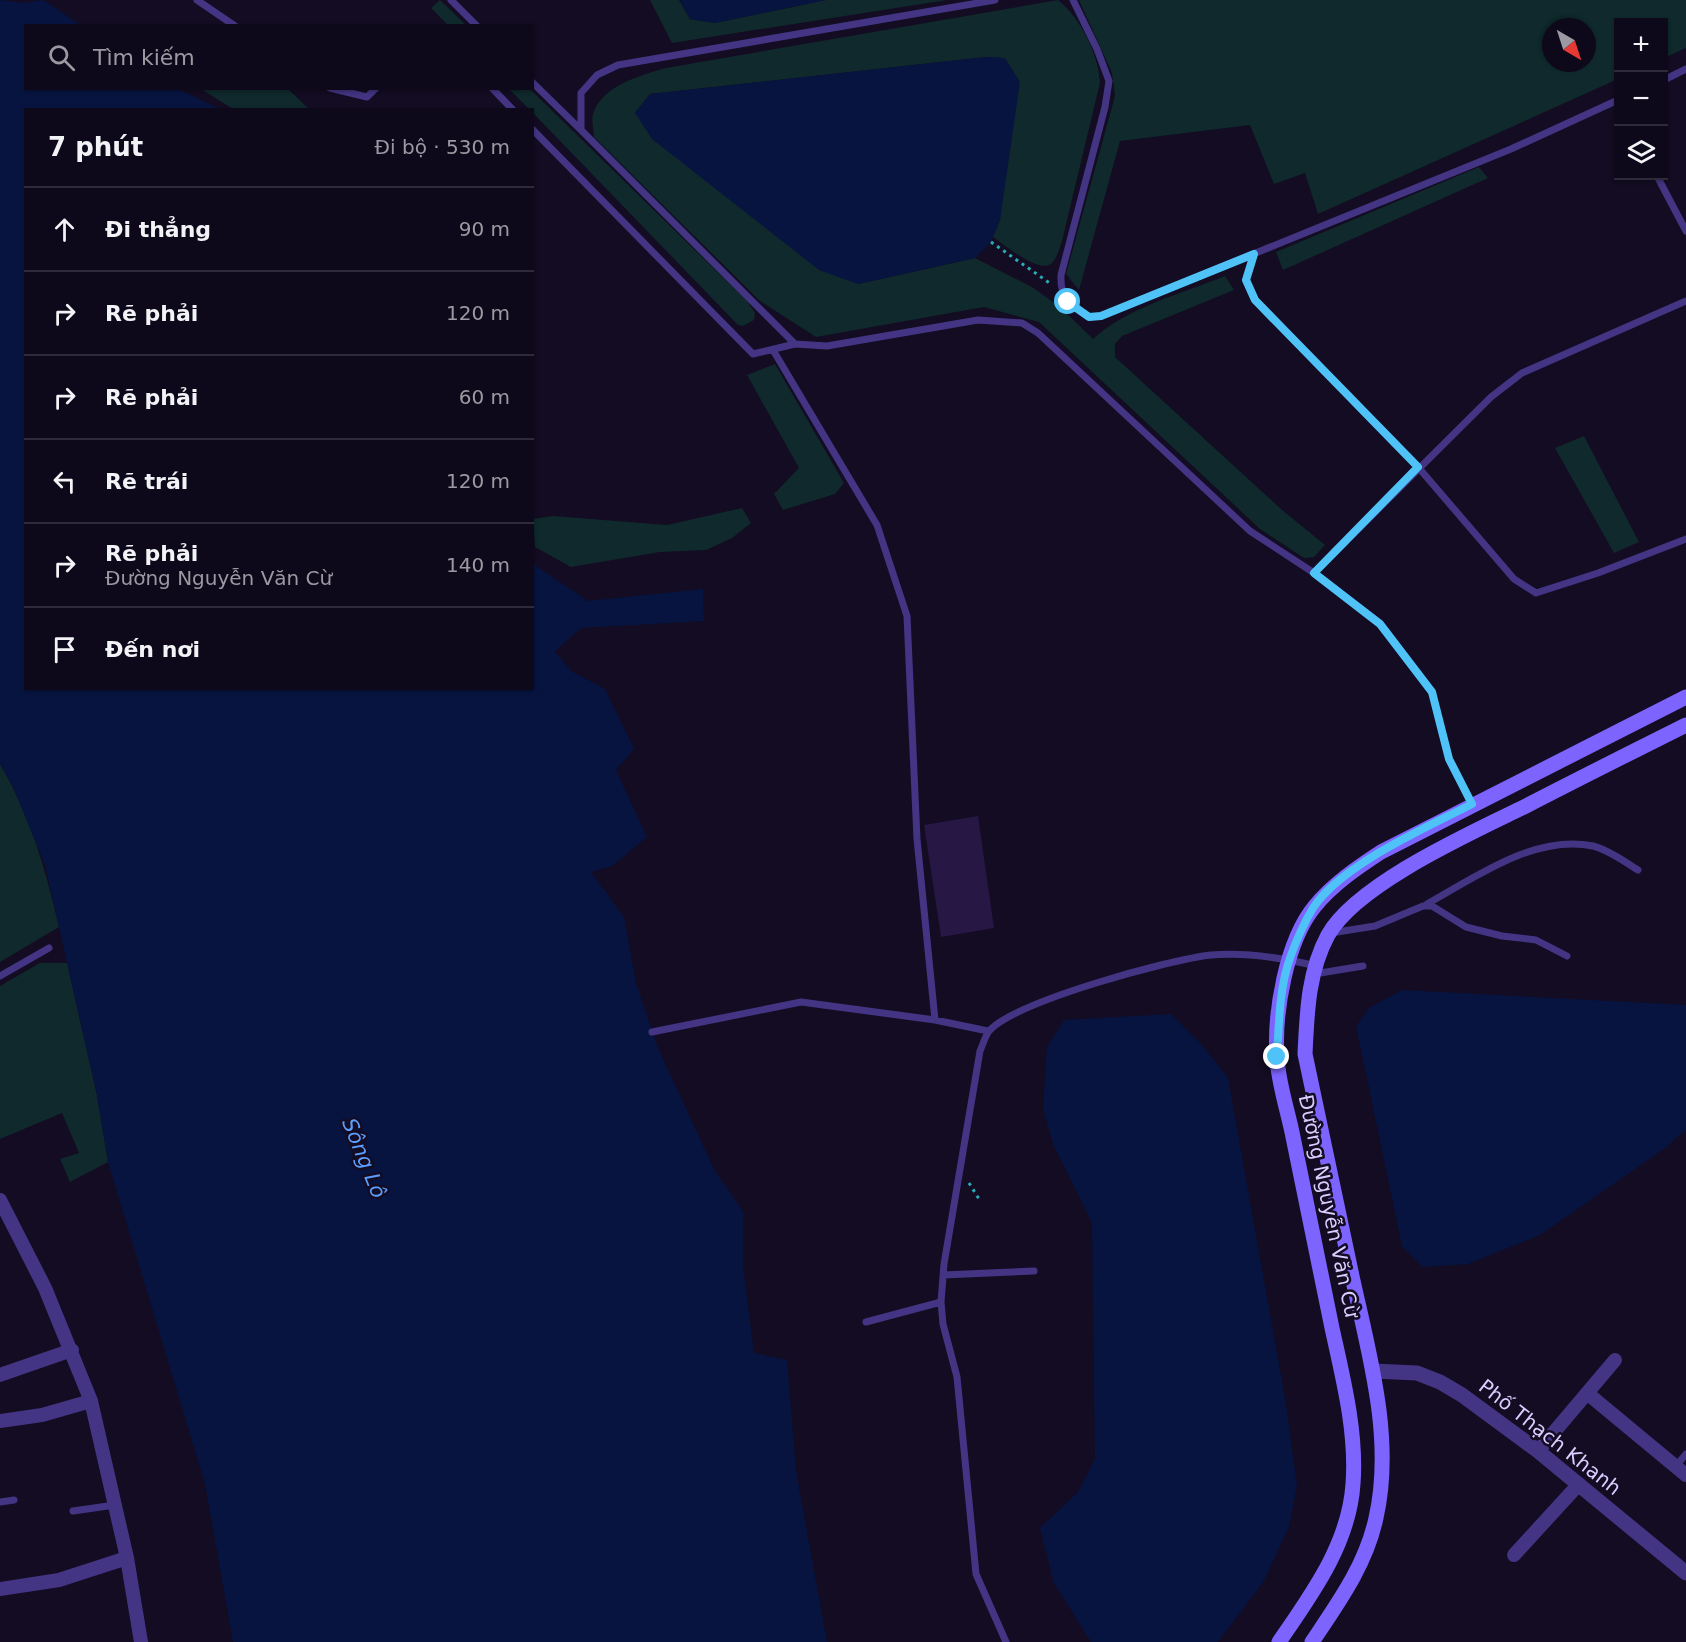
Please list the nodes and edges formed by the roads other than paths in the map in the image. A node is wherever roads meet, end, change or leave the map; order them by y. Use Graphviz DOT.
graph roads {
  1 [pos="197,0"];
  2 [pos="451,0"];
  3 [pos="994,0"];
  4 [pos="1073,0"];
  5 [pos="232,24"];
  6 [pos="475,24"];
  7 [pos="1686,69"];
  8 [pos="1668,78"];
  9 [pos="534,84"];
  10 [pos="338,90"];
  11 [pos="374,90"];
  12 [pos="494,90"];
  13 [pos="1614,103"];
  14 [pos="511,108"];
  15 [pos="581,130"];
  16 [pos="534,131"];
  17 [pos="1659,180"];
  18 [pos="1686,231"];
  19 [pos="1254,254"];
  20 [pos="1686,301"];
  21 [pos="795,344"];
  22 [pos="773,350"];
  23 [pos="1418,467"];
  24 [pos="1686,539"];
  25 [pos="1314,573"];
  26 [pos="1686,697"];
  27 [pos="1686,724"];
  28 [pos="1472,804"];
  29 [pos="1638,870"];
  30 [pos="1423,906"];
  31 [pos="1329,934"];
  32 [pos="49,948"];
  33 [pos="1567,956"];
  34 [pos="1289,959"];
  35 [pos="1363,966"];
  36 [pos="1315,970"];
  37 [pos="0,976"];
  38 [pos="935,1020"];
  39 [pos="988,1031"];
  40 [pos="652,1032"];
  41 [pos="0,1200"];
  42 [pos="1034,1270"];
  43 [pos="943,1275"];
  44 [pos="941,1302"];
  45 [pos="866,1322"];
  46 [pos="72,1350"];
  47 [pos="1615,1360"];
  48 [pos="1372,1371"];
  49 [pos="0,1375"];
  50 [pos="1587,1393"];
  51 [pos="91,1401"];
  52 [pos="0,1421"];
  53 [pos="1538,1451"];
  54 [pos="1686,1454"];
  55 [pos="1681,1470"];
  56 [pos="1579,1484"];
  57 [pos="14,1500"];
  58 [pos="0,1502"];
  59 [pos="115,1505"];
  60 [pos="73,1511"];
  61 [pos="1514,1555"];
  62 [pos="127,1558"];
  63 [pos="1686,1573"];
  64 [pos="0,1589"];
  65 [pos="141,1642"];
  66 [pos="1005,1642"];
  67 [pos="1279,1642"];
  68 [pos="1312,1642"];
  1 -- 5 [label="lane"];
  2 -- 6 [label="lane"];
  3 -- 15 [label="lane"];
  4 -- 19 [label="lane"];
  7 -- 8 [label="lane"];
  9 -- 15 [label="lane"];
  10 -- 11 [label="lane"];
  12 -- 14 [label="lane"];
  13 -- 19 [label="lane"];
  15 -- 21 [label="lane"];
  16 -- 22 [label="lane"];
  17 -- 18 [label="lane"];
  19 -- 23 [label="lane"];
  20 -- 23 [label="lane"];
  21 -- 22 [label="lane"];
  21 -- 25 [label="lane"];
  22 -- 38 [label="lane"];
  23 -- 24 [label="lane"];
  23 -- 25 [label="lane"];
  25 -- 28 [label="lane"];
  26 -- 28 [label="main road, Đường Nguyễn Văn Cừ"];
  27 -- 31 [label="main road, Đường Nguyễn Văn Cừ"];
  28 -- 34 [label="main road, Đường Nguyễn Văn Cừ"];
  29 -- 30 [label="lane"];
  30 -- 31 [label="lane"];
  30 -- 33 [label="lane"];
  31 -- 36 [label="main road, Đường Nguyễn Văn Cừ"];
  32 -- 37 [label="lane"];
  34 -- 36 [label="lane"];
  34 -- 39 [label="lane"];
  34 -- 67 [label="main road, Đường Nguyễn Văn Cừ"];
  35 -- 36 [label="lane"];
  36 -- 48 [label="main road, Đường Nguyễn Văn Cừ"];
  38 -- 39 [label="lane"];
  38 -- 40 [label="lane"];
  39 -- 43 [label="lane"];
  41 -- 46 [label="street"];
  42 -- 43 [label="lane"];
  43 -- 44 [label="lane"];
  44 -- 45 [label="lane"];
  44 -- 66 [label="lane"];
  46 -- 49 [label="street"];
  46 -- 51 [label="street"];
  47 -- 50 [label="street"];
  48 -- 53 [label="street, Phố Thạch Khanh"];
  48 -- 68 [label="main road, Đường Nguyễn Văn Cừ"];
  50 -- 53 [label="street"];
  50 -- 55 [label="street"];
  51 -- 52 [label="street"];
  51 -- 59 [label="street"];
  53 -- 56 [label="street, Phố Thạch Khanh"];
  54 -- 55 [label="lane"];
  56 -- 61 [label="street"];
  56 -- 63 [label="street, Phố Thạch Khanh"];
  57 -- 58 [label="lane"];
  59 -- 60 [label="lane"];
  59 -- 62 [label="street"];
  62 -- 64 [label="street"];
  62 -- 65 [label="street"];
}
